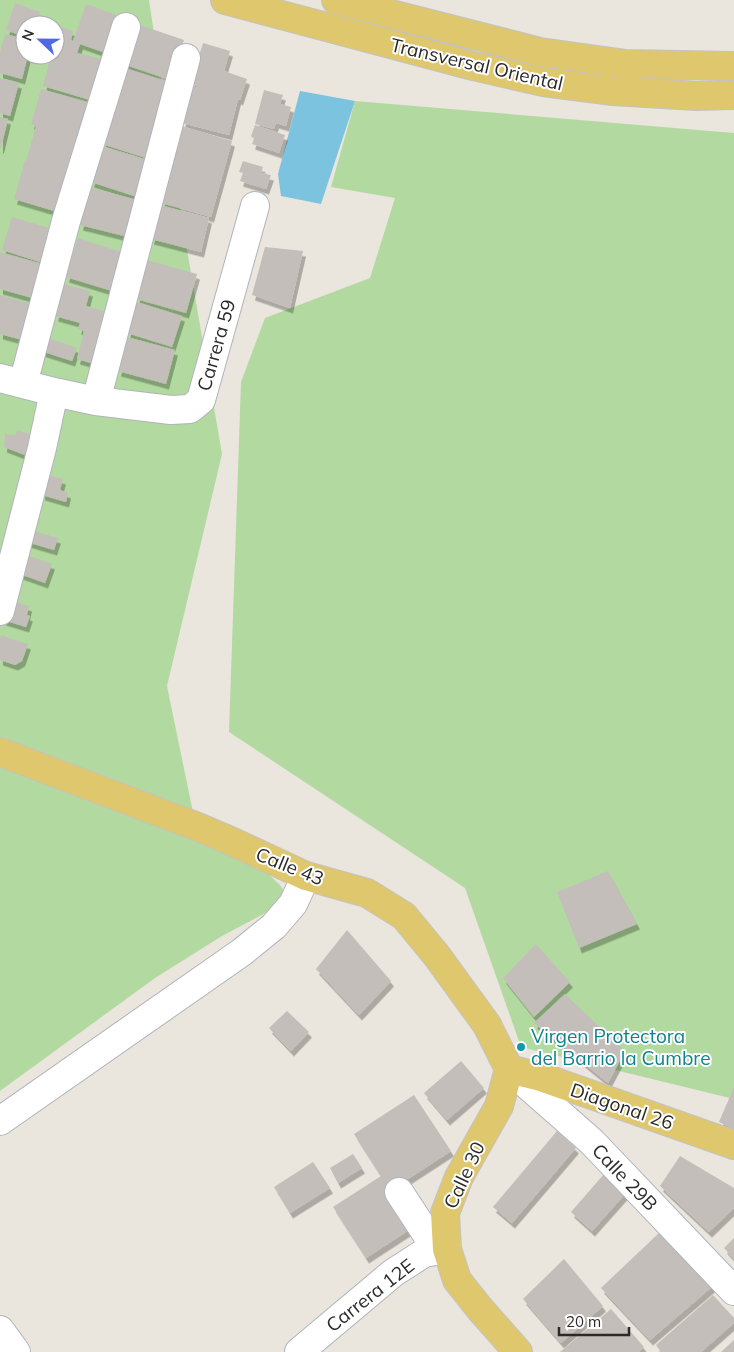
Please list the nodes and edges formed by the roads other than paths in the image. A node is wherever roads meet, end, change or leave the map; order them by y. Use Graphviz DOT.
graph roads {
  1 [pos="225,0"];
  2 [pos="336,0"];
  3 [pos="126,27"];
  4 [pos="186,58"];
  5 [pos="734,66"];
  6 [pos="734,95"];
  7 [pos="255,206"];
  8 [pos="11,381"];
  9 [pos="54,392"];
  10 [pos="96,401"];
  11 [pos="0,612"];
  12 [pos="0,752"];
  13 [pos="306,876"];
  14 [pos="509,1069"];
  15 [pos="0,1121"];
  16 [pos="734,1145"];
  17 [pos="399,1192"];
  18 [pos="442,1250"];
  19 [pos="734,1291"];
  20 [pos="0,1330"];
  21 [pos="16,1352"];
  22 [pos="299,1352"];
  23 [pos="518,1352"];
  1 -- 6 [label="main road, Transversal Oriental"];
  2 -- 5 [label="main road, Transversal Oriental"];
  3 -- 8 [label="street"];
  4 -- 10 [label="street"];
  7 -- 10 [label="street, Carrera 59"];
  8 -- 9 [label="street, Carrera 59"];
  9 -- 10 [label="street, Carrera 59"];
  9 -- 11 [label="street"];
  12 -- 13 [label="main road, Calle 43"];
  13 -- 14 [label="main road, Calle 43"];
  13 -- 15 [label="street"];
  14 -- 16 [label="main road, Diagonal 26"];
  14 -- 18 [label="main road, Calle 30"];
  14 -- 19 [label="street, Calle 29B"];
  17 -- 18 [label="street"];
  18 -- 22 [label="street, Carrera 12E"];
  18 -- 23 [label="main road, Calle 30"];
  20 -- 21 [label="street"];
}
